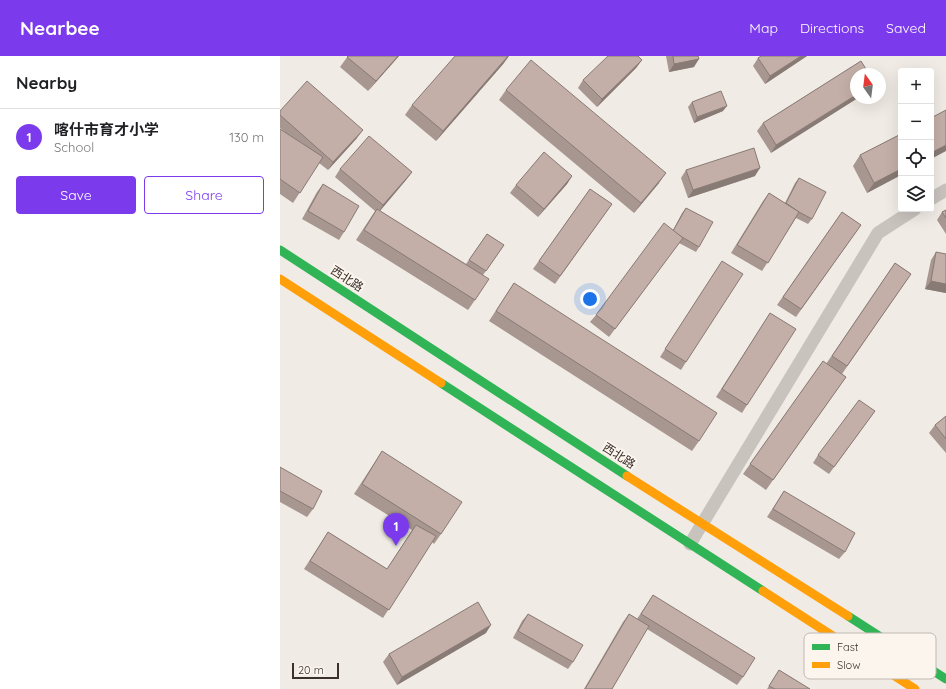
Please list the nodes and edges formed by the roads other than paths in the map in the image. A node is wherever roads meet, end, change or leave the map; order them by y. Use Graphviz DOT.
graph roads {
  1 [pos="946,190"];
  2 [pos="934,197"];
  3 [pos="910,212"];
  4 [pos="280,250"];
  5 [pos="280,279"];
  6 [pos="702,524"];
  7 [pos="690,544"];
  8 [pos="828,633"];
  9 [pos="874,633"];
  10 [pos="936,673"];
  11 [pos="899,679"];
  12 [pos="946,679"];
  13 [pos="915,689"];
  1 -- 2 [label="street"];
  3 -- 6 [label="street"];
  4 -- 6 [label="main road, 西北路"];
  5 -- 7 [label="main road"];
  6 -- 7 [label="street"];
  6 -- 9 [label="main road, 西北路"];
  7 -- 8 [label="main road"];
  10 -- 12 [label="main road, 西北路"];
  11 -- 13 [label="main road"];
}
